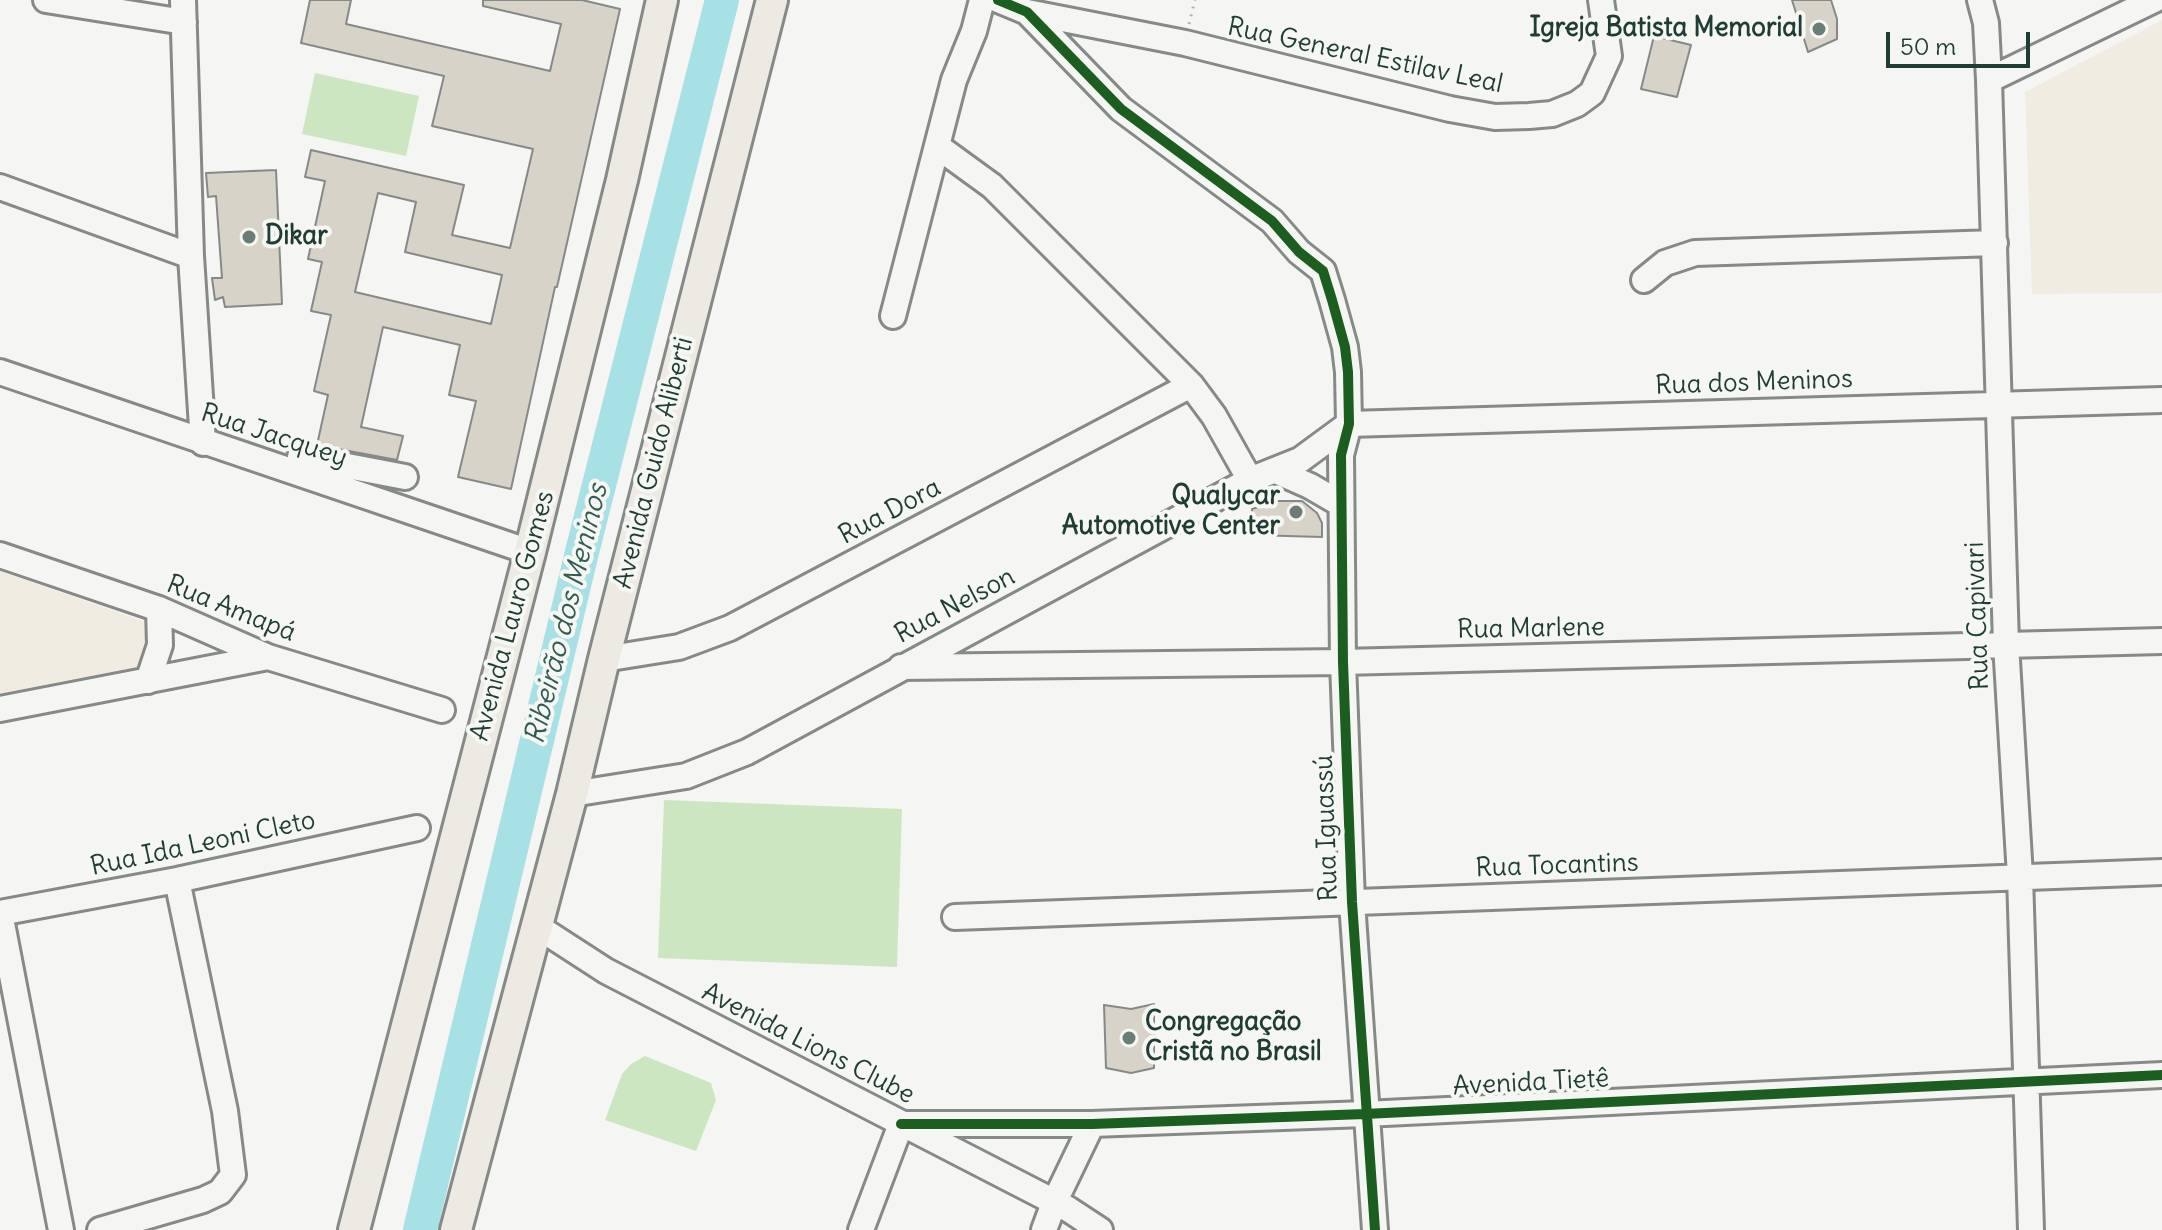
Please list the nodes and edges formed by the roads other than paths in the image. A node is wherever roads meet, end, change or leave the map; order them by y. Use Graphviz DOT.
graph roads {
  1 [pos="46,0"];
  2 [pos="662,0"];
  3 [pos="772,0"];
  4 [pos="982,0"];
  5 [pos="998,0"];
  6 [pos="1601,0"];
  7 [pos="1980,0"];
  8 [pos="2154,0"];
  9 [pos="183,11"];
  10 [pos="1027,12"];
  11 [pos="1989,80"];
  12 [pos="937,146"];
  13 [pos="0,187"];
  14 [pos="1995,243"];
  15 [pos="191,256"];
  16 [pos="1644,280"];
  17 [pos="893,316"];
  18 [pos="0,372"];
  19 [pos="1191,385"];
  20 [pos="2162,400"];
  21 [pos="1999,403"];
  22 [pos="1349,424"];
  23 [pos="203,443"];
  24 [pos="300,457"];
  25 [pos="1276,471"];
  26 [pos="405,477"];
  27 [pos="1250,480"];
  28 [pos="1341,504"];
  29 [pos="530,552"];
  30 [pos="0,555"];
  31 [pos="159,609"];
  32 [pos="2162,641"];
  33 [pos="2006,644"];
  34 [pos="268,657"];
  35 [pos="604,659"];
  36 [pos="1343,662"];
  37 [pos="901,667"];
  38 [pos="148,681"];
  39 [pos="0,709"];
  40 [pos="442,710"];
  41 [pos="572,794"];
  42 [pos="417,828"];
  43 [pos="2162,872"];
  44 [pos="2020,876"];
  45 [pos="177,880"];
  46 [pos="1352,902"];
  47 [pos="0,913"];
  48 [pos="955,917"];
  49 [pos="535,925"];
  50 [pos="2162,1075"];
  51 [pos="2026,1080"];
  52 [pos="1365,1114"];
  53 [pos="901,1124"];
  54 [pos="1092,1124"];
  55 [pos="1054,1203"];
  56 [pos="462,1228"];
  57 [pos="61,1230"];
  58 [pos="100,1230"];
  59 [pos="354,1230"];
  60 [pos="861,1230"];
  61 [pos="1044,1230"];
  62 [pos="1100,1230"];
  63 [pos="1375,1230"];
  64 [pos="2031,1230"];
  1 -- 9 [label="street"];
  2 -- 29 [label="main road, Avenida Lauro Gomes"];
  3 -- 35 [label="main road, Avenida Guido Aliberti"];
  4 -- 12 [label="street"];
  5 -- 10 [label="street"];
  6 -- 10 [label="street, Rua General Estilav Leal"];
  7 -- 11 [label="street, Rua Capivari"];
  8 -- 11 [label="street"];
  9 -- 15 [label="street"];
  10 -- 22 [label="street, Rua Iguassú"];
  11 -- 14 [label="street, Rua Capivari"];
  12 -- 17 [label="street"];
  12 -- 19 [label="street"];
  13 -- 15 [label="street"];
  14 -- 16 [label="street"];
  14 -- 21 [label="street, Rua Capivari"];
  15 -- 23 [label="street"];
  18 -- 23 [label="street, Rua Jacquey"];
  19 -- 27 [label="street"];
  19 -- 35 [label="street, Rua Dora"];
  20 -- 21 [label="street, Rua dos Meninos"];
  21 -- 22 [label="street, Rua dos Meninos"];
  21 -- 33 [label="street, Rua Capivari"];
  22 -- 25 [label="street, Rua Nelson"];
  22 -- 28 [label="street, Rua Iguassú"];
  23 -- 29 [label="street, Rua Jacquey"];
  24 -- 26 [label="street"];
  25 -- 27 [label="street, Rua Nelson"];
  25 -- 28 [label="street"];
  27 -- 37 [label="street, Rua Nelson"];
  28 -- 36 [label="street, Rua Iguassú"];
  29 -- 59 [label="main road, Avenida Lauro Gomes"];
  30 -- 31 [label="street, Rua Amapá"];
  31 -- 34 [label="street, Rua Amapá"];
  31 -- 38 [label="street"];
  32 -- 33 [label="street, Rua Marlene"];
  33 -- 36 [label="street, Rua Marlene"];
  33 -- 44 [label="street, Rua Capivari"];
  34 -- 38 [label="street"];
  34 -- 40 [label="street, Rua Amapá"];
  35 -- 41 [label="main road, Avenida Guido Aliberti"];
  36 -- 37 [label="street, Rua Marlene"];
  36 -- 46 [label="street, Rua Iguassú"];
  37 -- 41 [label="street, Rua Nelson"];
  38 -- 39 [label="street"];
  41 -- 49 [label="main road, Avenida Guido Aliberti"];
  42 -- 45 [label="street, Rua Ida Leoni Cleto"];
  43 -- 44 [label="street, Rua Tocantins"];
  44 -- 46 [label="street, Rua Tocantins"];
  44 -- 51 [label="street, Rua Capivari"];
  45 -- 47 [label="street, Rua Ida Leoni Cleto"];
  45 -- 58 [label="street"];
  46 -- 48 [label="street, Rua Tocantins"];
  46 -- 52 [label="street, Rua Iguassú"];
  47 -- 57 [label="street"];
  49 -- 53 [label="street, Avenida Lions Clube"];
  49 -- 56 [label="main road"];
  50 -- 51 [label="street, Avenida Tietê"];
  51 -- 52 [label="street, Avenida Tietê"];
  51 -- 64 [label="street, Rua Capivari"];
  52 -- 54 [label="street, Avenida Tietê"];
  52 -- 63 [label="street, Rua Iguassú"];
  53 -- 54 [label="street, Avenida Tietê"];
  53 -- 55 [label="street, Avenida Lions Clube"];
  53 -- 60 [label="street"];
  54 -- 55 [label="street"];
  55 -- 61 [label="street"];
  55 -- 62 [label="street, Avenida Lions Clube"];
}
